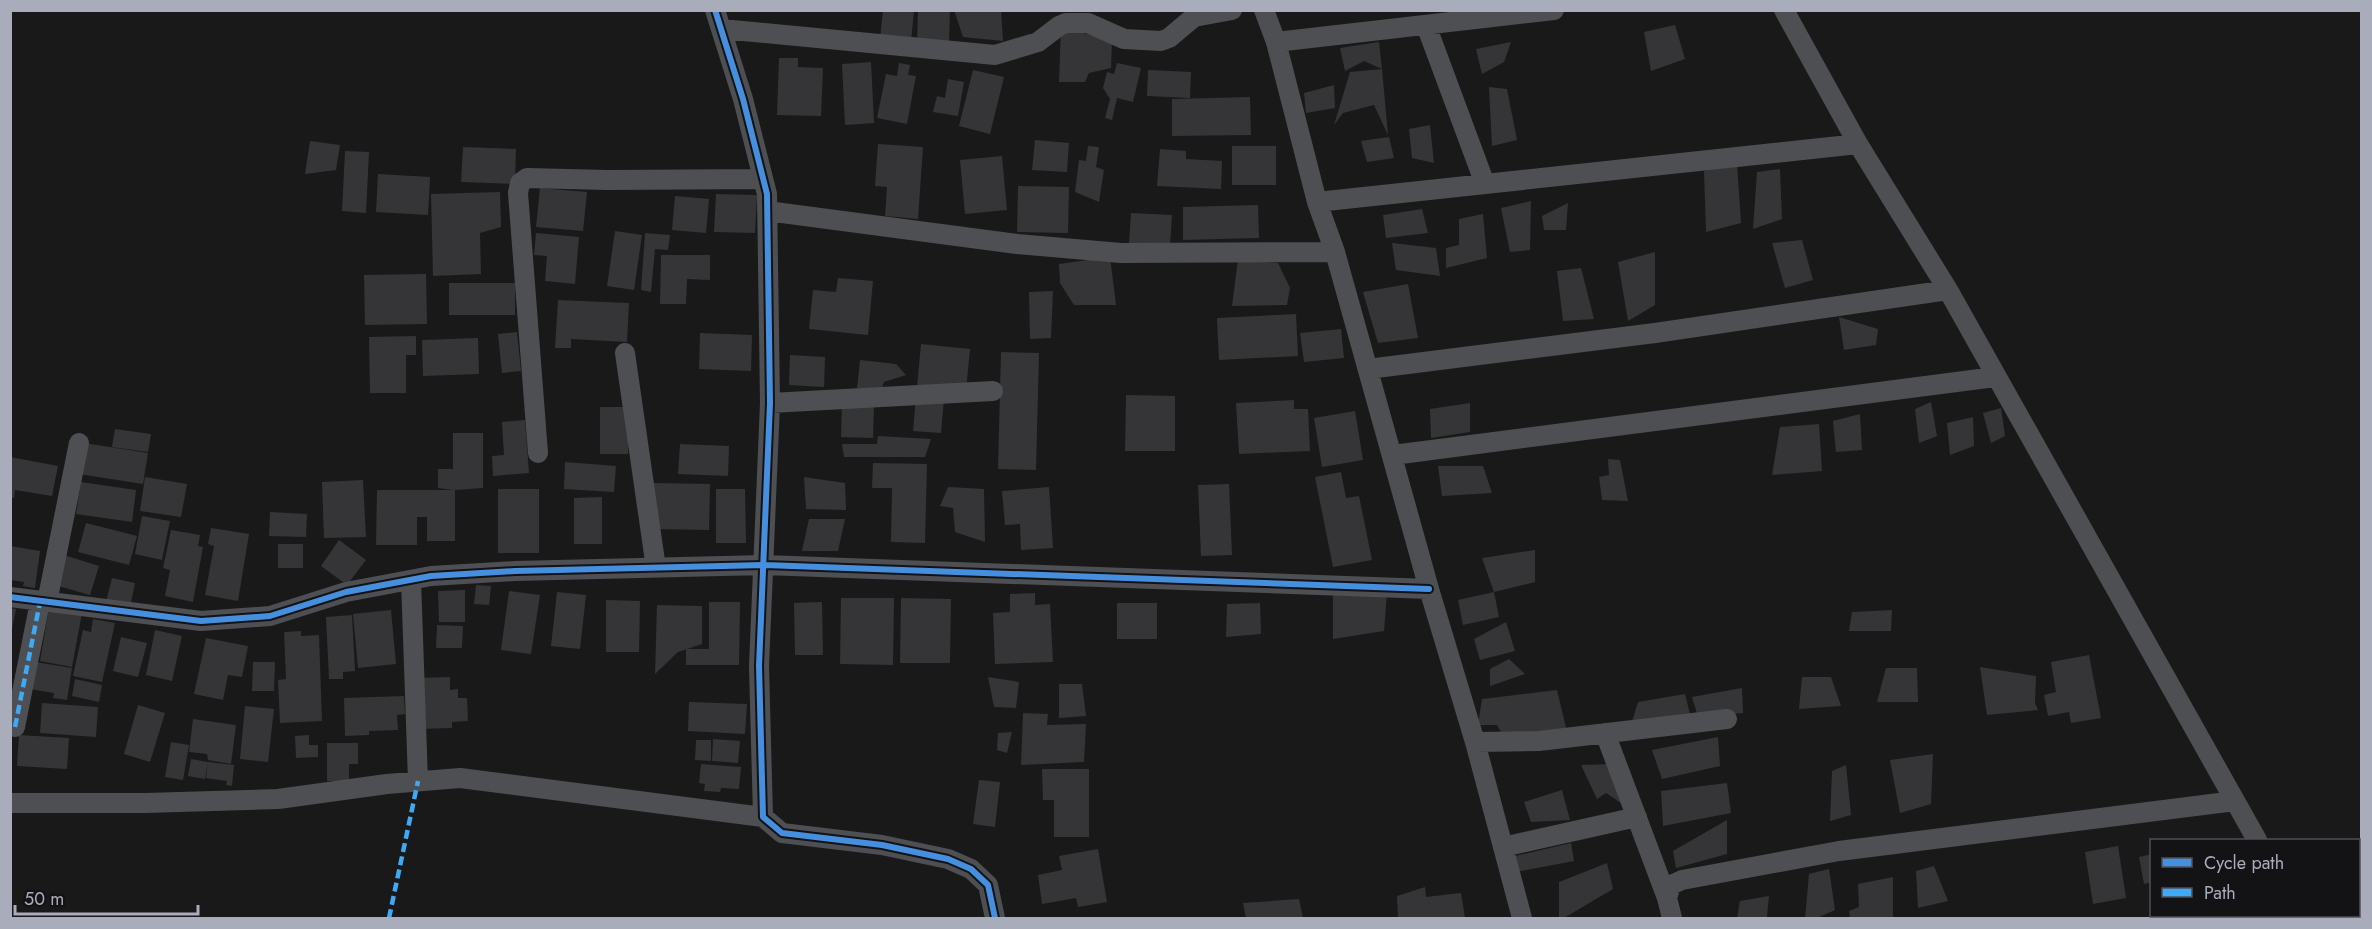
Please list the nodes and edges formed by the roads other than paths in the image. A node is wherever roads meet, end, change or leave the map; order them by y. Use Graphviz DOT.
graph roads {
  1 [pos="715,10"];
  2 [pos="1232,10"];
  3 [pos="1264,10"];
  4 [pos="1554,10"];
  5 [pos="1784,10"];
  6 [pos="1426,25"];
  7 [pos="722,29"];
  8 [pos="1276,42"];
  9 [pos="1858,144"];
  10 [pos="763,179"];
  11 [pos="1485,184"];
  12 [pos="1317,202"];
  13 [pos="767,211"];
  14 [pos="1335,252"];
  15 [pos="1948,290"];
  16 [pos="625,353"];
  17 [pos="1368,369"];
  18 [pos="1995,377"];
  19 [pos="993,391"];
  20 [pos="770,403"];
  21 [pos="79,443"];
  22 [pos="538,453"];
  23 [pos="1393,455"];
  24 [pos="765,566"];
  25 [pos="656,568"];
  26 [pos="411,580"];
  27 [pos="1429,589"];
  28 [pos="10,597"];
  29 [pos="44,602"];
  30 [pos="1727,719"];
  31 [pos="15,727"];
  32 [pos="1605,733"];
  33 [pos="1475,742"];
  34 [pos="418,782"];
  35 [pos="2235,801"];
  36 [pos="10,803"];
  37 [pos="763,817"];
  38 [pos="1637,818"];
  39 [pos="2256,839"];
  40 [pos="1503,847"];
  41 [pos="1667,898"];
  42 [pos="995,918"];
  43 [pos="1522,918"];
  44 [pos="1672,918"];
  1 -- 7 [label="street"];
  2 -- 7 [label="street"];
  3 -- 8 [label="street"];
  4 -- 6 [label="street"];
  5 -- 9 [label="street"];
  6 -- 8 [label="street"];
  6 -- 11 [label="street"];
  7 -- 10 [label="street"];
  8 -- 12 [label="street"];
  9 -- 11 [label="street"];
  9 -- 15 [label="street"];
  10 -- 13 [label="street"];
  10 -- 22 [label="street"];
  11 -- 12 [label="street"];
  12 -- 14 [label="street"];
  13 -- 14 [label="street"];
  13 -- 20 [label="street"];
  14 -- 17 [label="street"];
  15 -- 17 [label="street"];
  15 -- 18 [label="street"];
  16 -- 25 [label="street"];
  17 -- 23 [label="street"];
  18 -- 23 [label="street"];
  18 -- 35 [label="street"];
  19 -- 20 [label="street"];
  20 -- 24 [label="street"];
  21 -- 29 [label="street"];
  23 -- 27 [label="street"];
  24 -- 25 [label="street"];
  24 -- 27 [label="street"];
  24 -- 37 [label="street"];
  25 -- 26 [label="street"];
  26 -- 29 [label="street"];
  26 -- 34 [label="street"];
  27 -- 33 [label="street"];
  28 -- 29 [label="street"];
  29 -- 31 [label="street"];
  30 -- 32 [label="street"];
  32 -- 33 [label="street"];
  32 -- 38 [label="street"];
  33 -- 40 [label="street"];
  34 -- 36 [label="street"];
  34 -- 37 [label="street"];
  35 -- 39 [label="street"];
  35 -- 41 [label="street"];
  37 -- 42 [label="street"];
  38 -- 40 [label="street"];
  38 -- 41 [label="street"];
  40 -- 43 [label="street"];
  41 -- 44 [label="street"];
}
